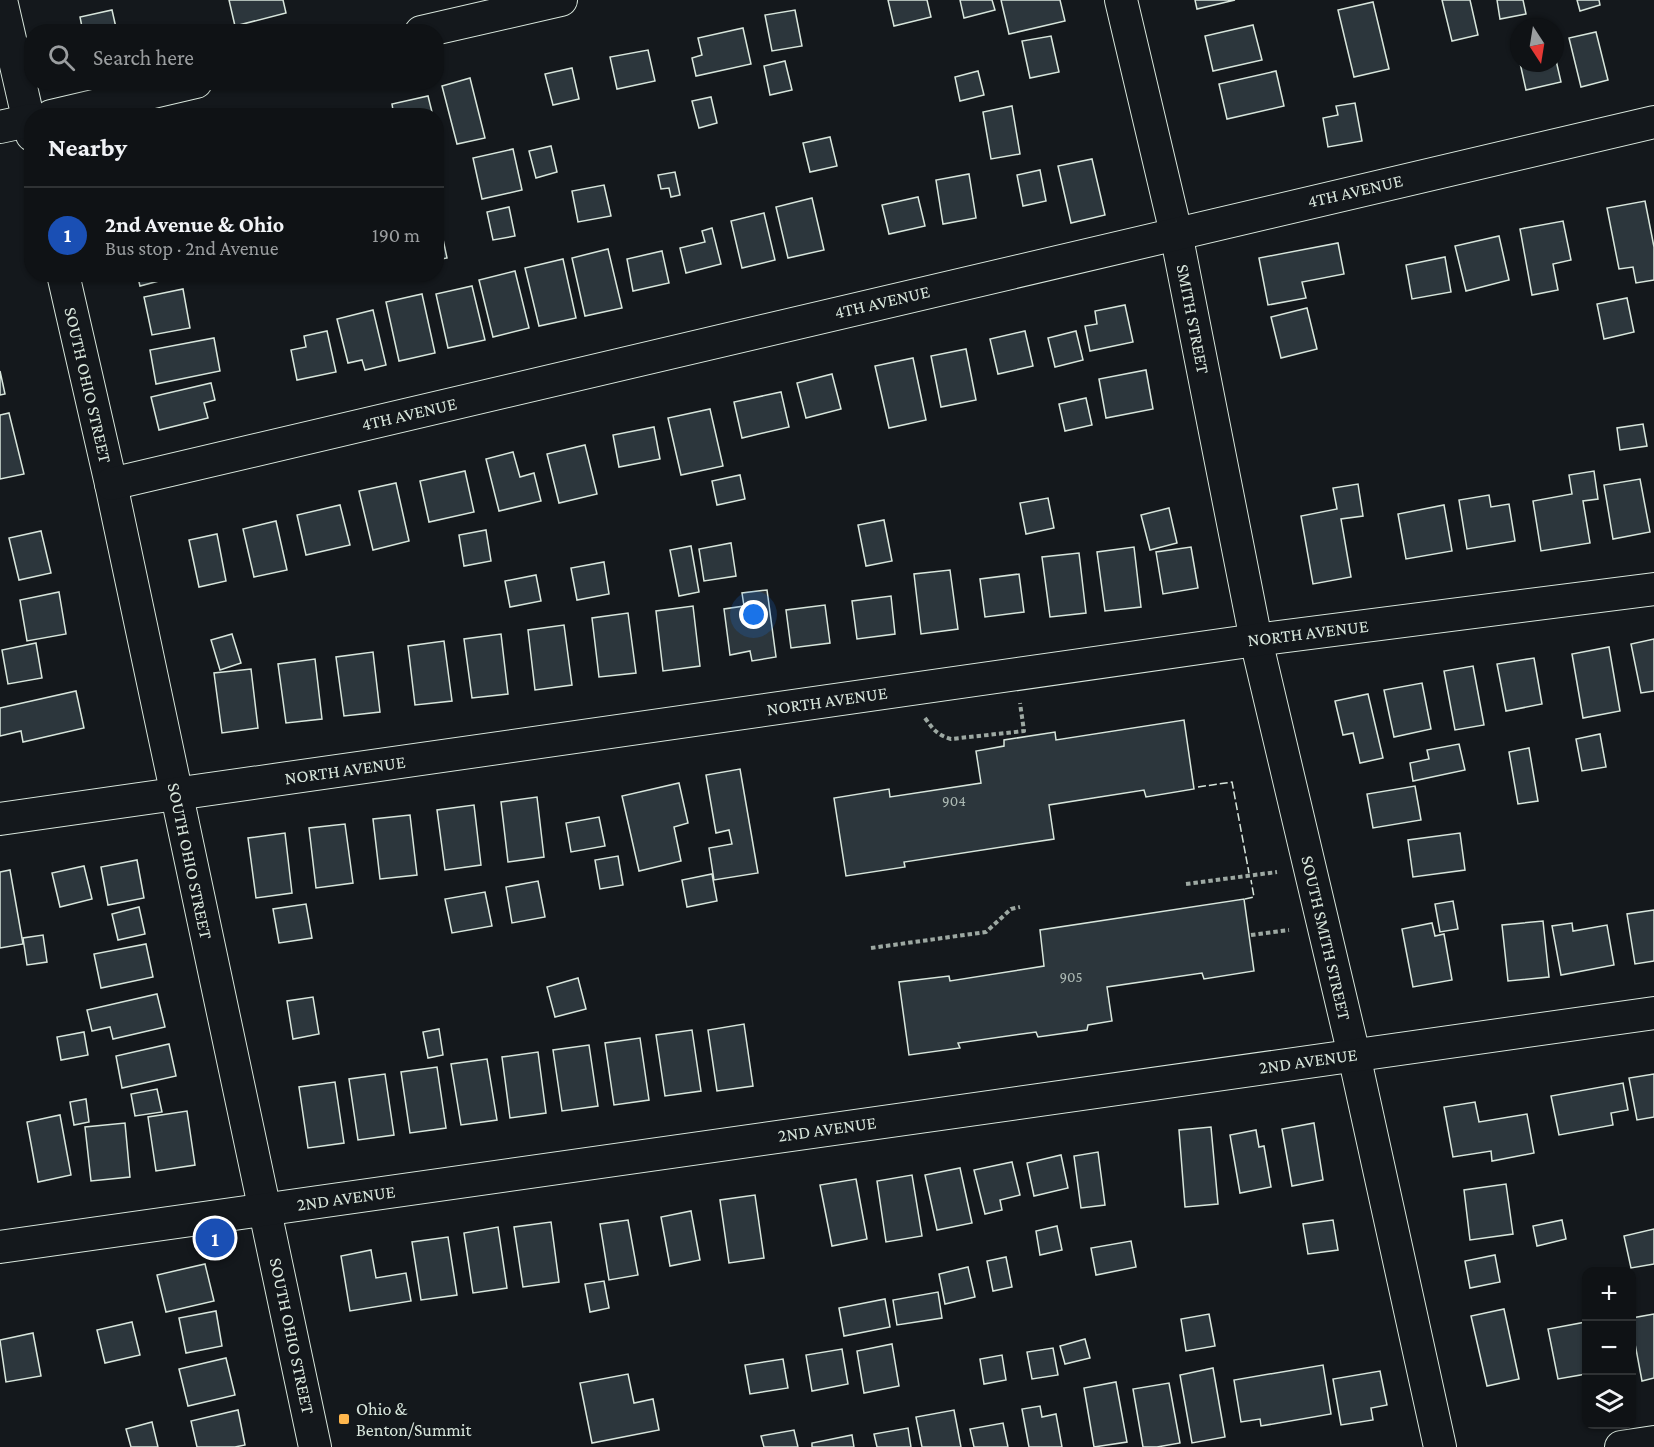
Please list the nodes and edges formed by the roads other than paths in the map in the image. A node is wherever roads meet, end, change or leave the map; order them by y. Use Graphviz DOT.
graph roads {
  1 [pos="1,0"];
  2 [pos="561,0"];
  3 [pos="1121,0"];
  4 [pos="444,27"];
  5 [pos="164,90"];
  6 [pos="25,108"];
  7 [pos="92,108"];
  8 [pos="1654,122"];
  9 [pos="1176,233"];
  10 [pos="65,282"];
  11 [pos="111,484"];
  12 [pos="1654,589"];
  13 [pos="1256,640"];
  14 [pos="175,794"];
  15 [pos="0,819"];
  16 [pos="1654,1012"];
  17 [pos="1354,1054"];
  18 [pos="266,1209"];
  19 [pos="0,1247"];
  20 [pos="1654,1442"];
  21 [pos="315,1447"];
  22 [pos="1440,1447"];
  23 [pos="1621,1447"];
  1 -- 6 [label="street"];
  2 -- 4 [label="street"];
  3 -- 9 [label="street, SMITH STREET"];
  5 -- 7 [label="street"];
  8 -- 9 [label="street, 4TH AVENUE"];
  9 -- 11 [label="street, 4TH AVENUE"];
  9 -- 13 [label="street, SMITH STREET"];
  10 -- 11 [label="street, SOUTH OHIO STREET"];
  11 -- 14 [label="street, SOUTH OHIO STREET"];
  12 -- 13 [label="street, NORTH AVENUE"];
  13 -- 14 [label="street, NORTH AVENUE"];
  13 -- 17 [label="street, SOUTH SMITH STREET"];
  14 -- 15 [label="street, NORTH AVENUE"];
  14 -- 18 [label="street, SOUTH OHIO STREET"];
  16 -- 17 [label="street, 2ND AVENUE"];
  17 -- 18 [label="street, 2ND AVENUE"];
  17 -- 22 [label="street, SOUTH SMITH STREET"];
  18 -- 19 [label="street, 2ND AVENUE"];
  18 -- 21 [label="street, SOUTH OHIO STREET"];
  20 -- 23 [label="street"];
}
